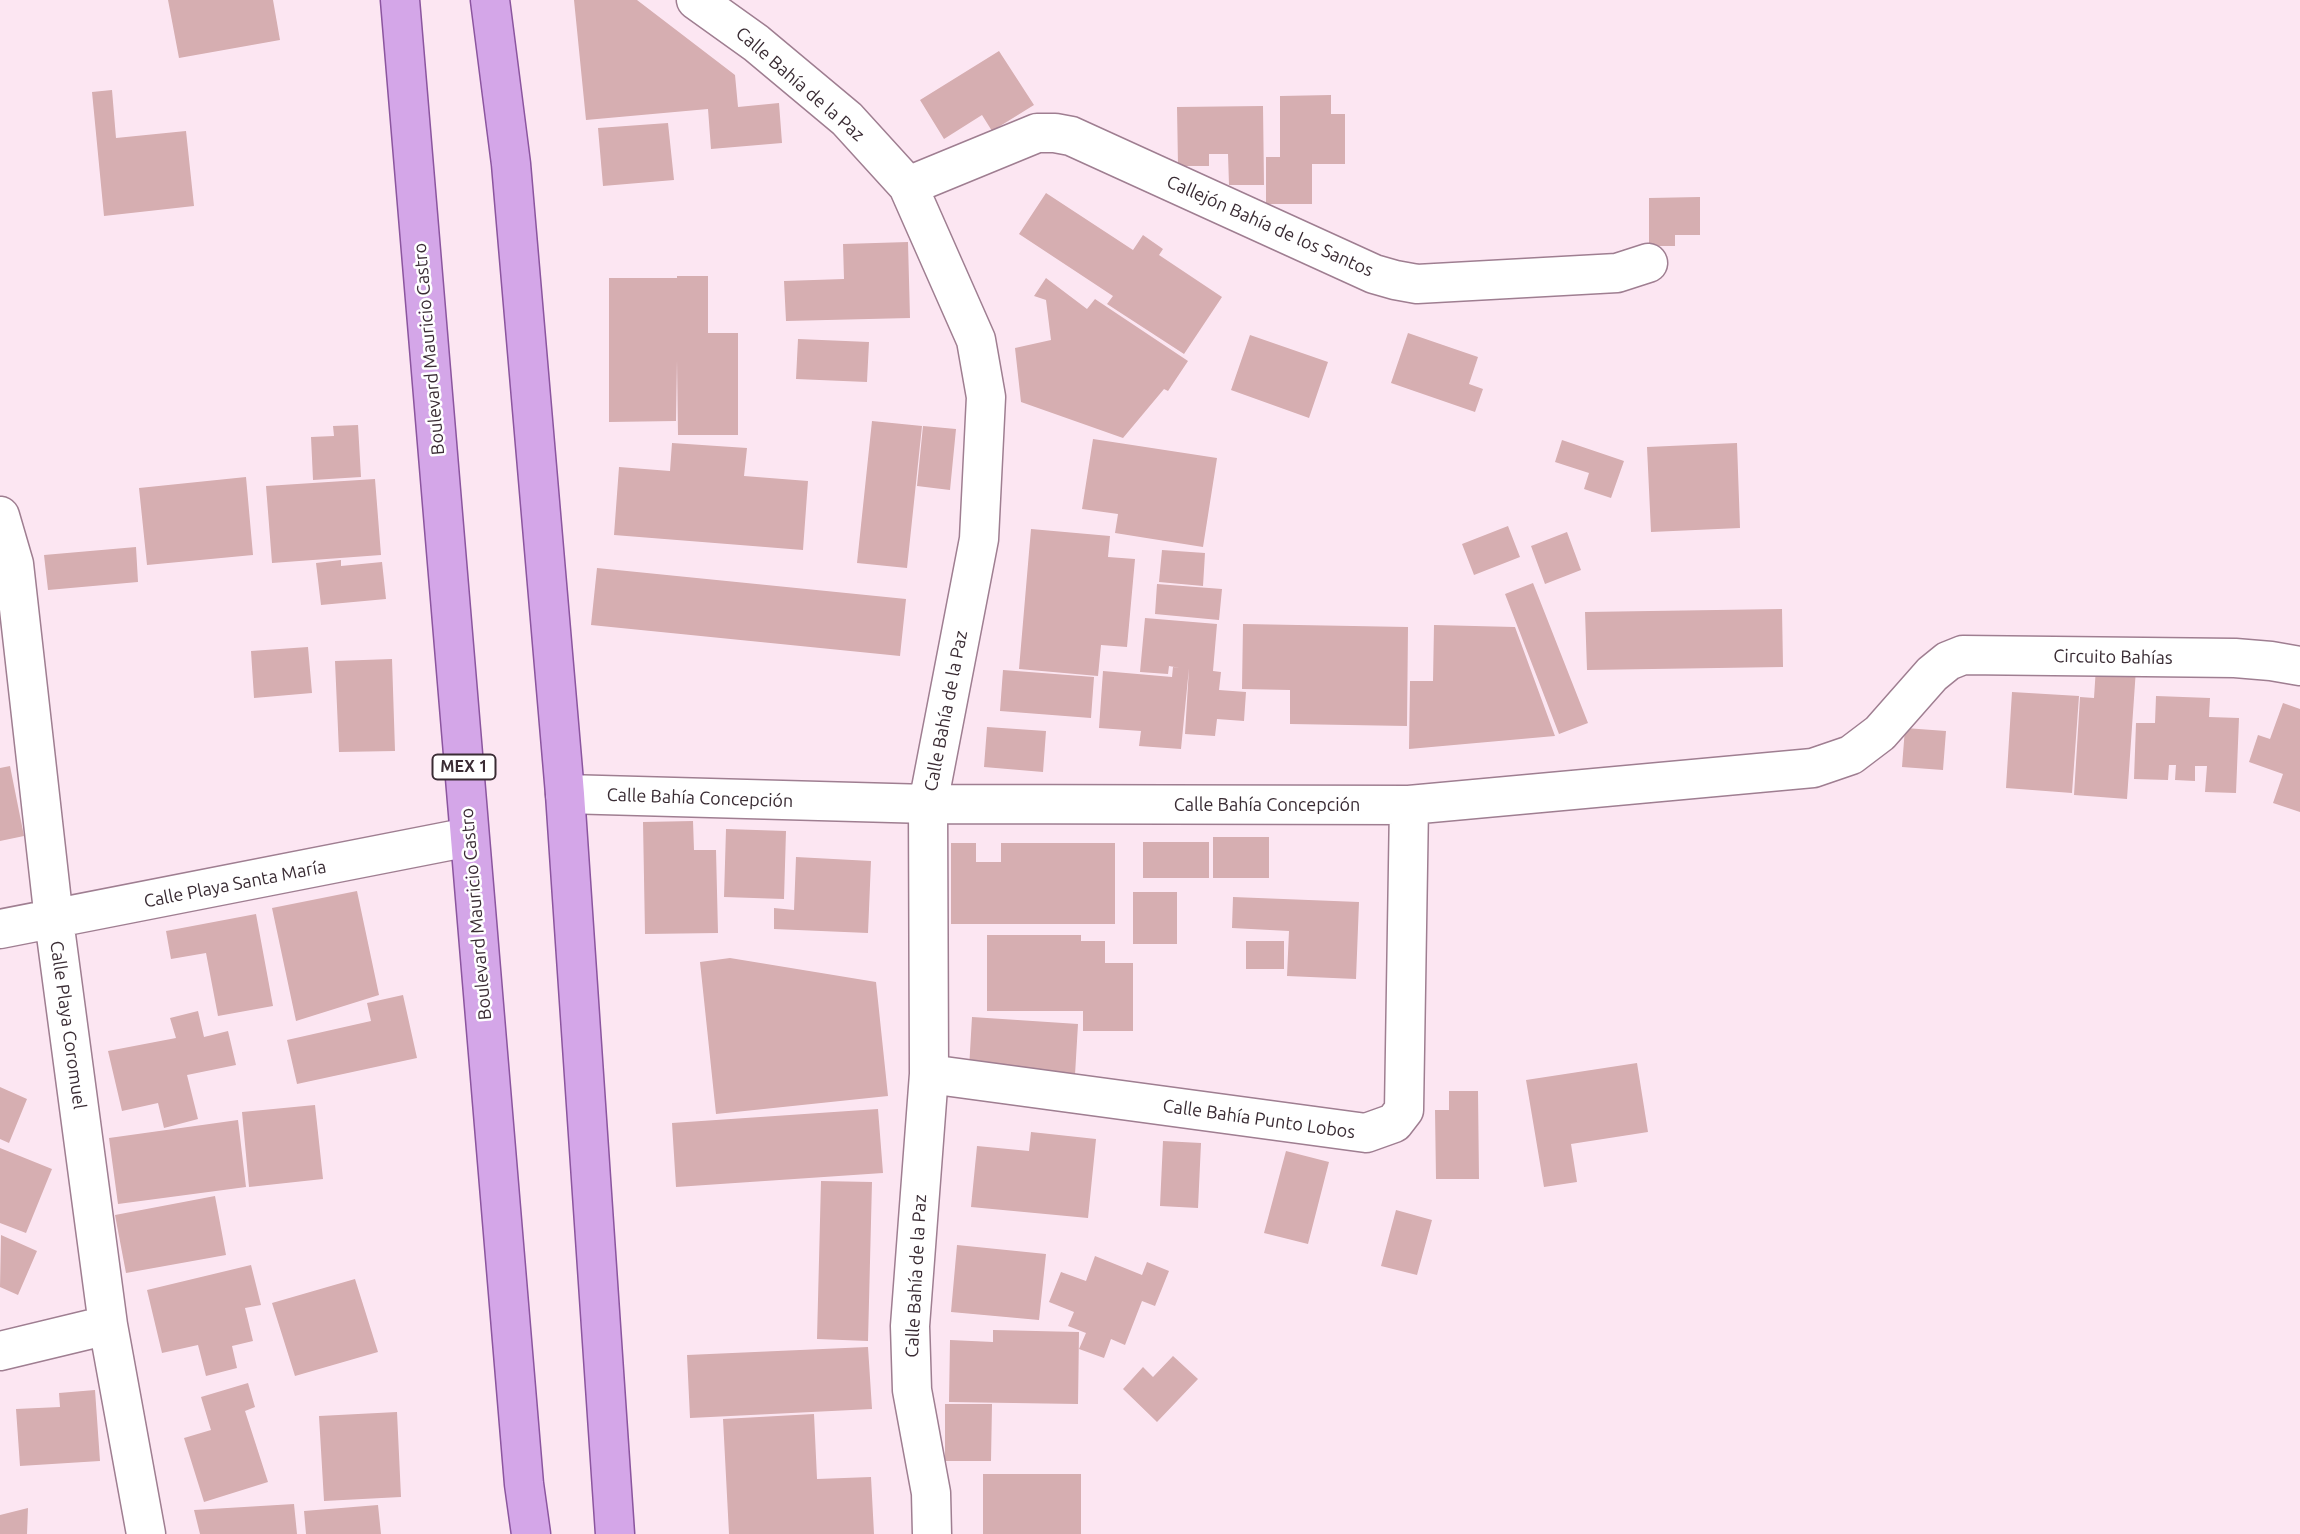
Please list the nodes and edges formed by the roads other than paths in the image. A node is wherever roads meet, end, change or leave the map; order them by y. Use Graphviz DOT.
graph roads {
  1 [pos="400,0"];
  2 [pos="489,0"];
  3 [pos="696,0"];
  4 [pos="908,186"];
  5 [pos="1648,263"];
  6 [pos="0,516"];
  7 [pos="2300,666"];
  8 [pos="1932,674"];
  9 [pos="565,794"];
  10 [pos="928,804"];
  11 [pos="1409,805"];
  12 [pos="469,837"];
  13 [pos="54,920"];
  14 [pos="0,929"];
  15 [pos="929,1074"];
  16 [pos="108,1325"];
  17 [pos="0,1351"];
  18 [pos="146,1534"];
  19 [pos="531,1534"];
  20 [pos="615,1534"];
  21 [pos="932,1534"];
  1 -- 12 [label="main road, Boulevard Mauricio Castro / MEX 1"];
  2 -- 9 [label="main road"];
  3 -- 4 [label="street, Calle Bahía de la Paz"];
  4 -- 5 [label="street, Callejón Bahía de los Santos"];
  4 -- 10 [label="street, Calle Bahía de la Paz"];
  6 -- 13 [label="street, Calle Playa Coromuel"];
  7 -- 8 [label="street, Circuito Bahías"];
  8 -- 11 [label="street, Calle Bahía Concepción"];
  9 -- 10 [label="street, Calle Bahía Concepción"];
  9 -- 20 [label="main road"];
  10 -- 11 [label="street, Calle Bahía Concepción"];
  10 -- 15 [label="street, Calle Bahía de la Paz"];
  11 -- 15 [label="street, Calle Bahía Punto Lobos"];
  12 -- 13 [label="street, Calle Playa Santa María"];
  12 -- 19 [label="main road, Boulevard Mauricio Castro / MEX 1"];
  13 -- 14 [label="street, Calle Playa Santa María"];
  13 -- 16 [label="street, Calle Playa Coromuel"];
  15 -- 21 [label="street, Calle Bahía de la Paz"];
  16 -- 17 [label="street"];
  16 -- 18 [label="street, Calle Playa Coromuel"];
}
